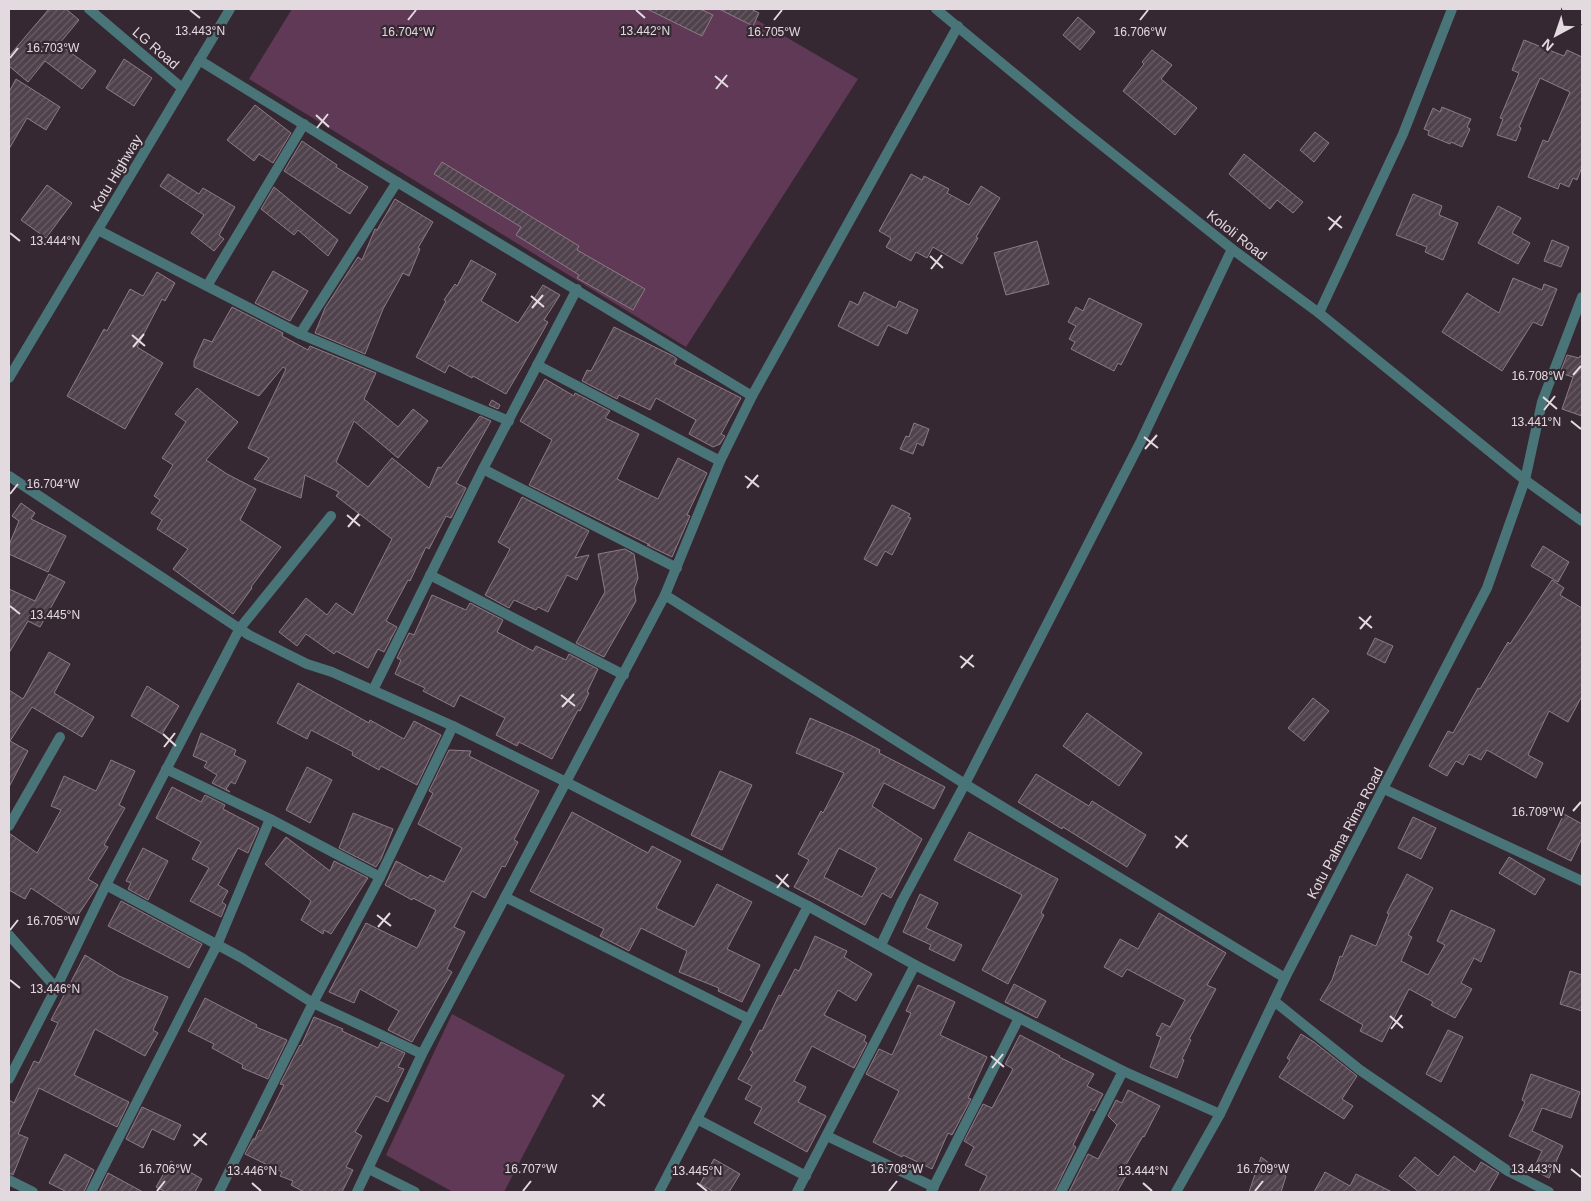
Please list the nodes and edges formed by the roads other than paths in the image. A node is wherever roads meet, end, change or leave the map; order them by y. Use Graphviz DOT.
graph roads {
  1 [pos="89,9"];
  2 [pos="230,9"];
  3 [pos="936,9"];
  4 [pos="1452,9"];
  5 [pos="958,26"];
  6 [pos="199,60"];
  7 [pos="182,88"];
  8 [pos="304,124"];
  9 [pos="398,182"];
  10 [pos="98,230"];
  11 [pos="1232,249"];
  12 [pos="207,286"];
  13 [pos="577,289"];
  14 [pos="1582,297"];
  15 [pos="1319,313"];
  16 [pos="300,334"];
  17 [pos="537,365"];
  18 [pos="9,378"];
  19 [pos="752,396"];
  20 [pos="509,421"];
  21 [pos="720,461"];
  22 [pos="483,470"];
  23 [pos="9,476"];
  24 [pos="1525,480"];
  25 [pos="331,516"];
  26 [pos="1582,521"];
  27 [pos="677,568"];
  28 [pos="430,575"];
  29 [pos="665,595"];
  30 [pos="240,628"];
  31 [pos="624,675"];
  32 [pos="373,690"];
  33 [pos="453,726"];
  34 [pos="60,737"];
  35 [pos="166,769"];
  36 [pos="566,782"];
  37 [pos="965,784"];
  38 [pos="1384,789"];
  39 [pos="270,819"];
  40 [pos="9,826"];
  41 [pos="380,877"];
  42 [pos="1582,881"];
  43 [pos="106,885"];
  44 [pos="505,897"];
  45 [pos="808,906"];
  46 [pos="9,935"];
  47 [pos="217,945"];
  48 [pos="881,945"];
  49 [pos="916,965"];
  50 [pos="1285,978"];
  51 [pos="56,988"];
  52 [pos="1274,1001"];
  53 [pos="313,1003"];
  54 [pos="1019,1018"];
  55 [pos="749,1019"];
  56 [pos="422,1054"];
  57 [pos="1124,1071"];
  58 [pos="9,1079"];
  59 [pos="1220,1114"];
  60 [pos="697,1119"];
  61 [pos="827,1136"];
  62 [pos="369,1169"];
  63 [pos="806,1176"];
  64 [pos="9,1180"];
  65 [pos="933,1190"];
  66 [pos="33,1192"];
  67 [pos="91,1192"];
  68 [pos="219,1192"];
  69 [pos="357,1192"];
  70 [pos="415,1192"];
  71 [pos="658,1192"];
  72 [pos="798,1192"];
  73 [pos="1062,1192"];
  74 [pos="1176,1192"];
  75 [pos="1549,1192"];
  1 -- 7 [label="street, LG Road"];
  2 -- 6 [label="street, Kotu Highway"];
  3 -- 5 [label="street, Kololi Road"];
  4 -- 15 [label="street"];
  5 -- 11 [label="street, Kololi Road"];
  5 -- 19 [label="street"];
  6 -- 7 [label="street, Kotu Highway"];
  6 -- 8 [label="street"];
  7 -- 10 [label="street, Kotu Highway"];
  8 -- 9 [label="street"];
  8 -- 12 [label="street"];
  9 -- 13 [label="street"];
  9 -- 16 [label="street"];
  10 -- 12 [label="street"];
  10 -- 18 [label="street, Kotu Highway"];
  11 -- 15 [label="street, Kololi Road"];
  11 -- 37 [label="street"];
  12 -- 16 [label="street"];
  13 -- 17 [label="street"];
  13 -- 19 [label="street"];
  14 -- 24 [label="street, Kotu Palma Rima Road"];
  15 -- 24 [label="street, Kololi Road"];
  16 -- 20 [label="street"];
  17 -- 20 [label="street"];
  17 -- 21 [label="street"];
  19 -- 21 [label="street"];
  20 -- 22 [label="street"];
  21 -- 27 [label="street"];
  22 -- 27 [label="street"];
  22 -- 28 [label="street"];
  23 -- 30 [label="street"];
  24 -- 26 [label="street, Kololi Road"];
  24 -- 38 [label="street, Kotu Palma Rima Road"];
  25 -- 30 [label="street"];
  27 -- 29 [label="street"];
  28 -- 31 [label="street"];
  28 -- 32 [label="street"];
  29 -- 31 [label="street"];
  29 -- 37 [label="street"];
  30 -- 32 [label="street"];
  30 -- 35 [label="street"];
  31 -- 36 [label="street"];
  32 -- 33 [label="street"];
  33 -- 36 [label="street"];
  33 -- 41 [label="street"];
  34 -- 40 [label="street"];
  35 -- 39 [label="street"];
  35 -- 43 [label="street"];
  36 -- 44 [label="street"];
  36 -- 45 [label="street"];
  37 -- 48 [label="street"];
  37 -- 50 [label="street"];
  38 -- 42 [label="street"];
  38 -- 50 [label="street, Kotu Palma Rima Road"];
  39 -- 41 [label="street"];
  39 -- 47 [label="street"];
  41 -- 53 [label="street"];
  43 -- 47 [label="street"];
  43 -- 51 [label="street"];
  44 -- 55 [label="street"];
  44 -- 56 [label="street"];
  45 -- 48 [label="street"];
  45 -- 55 [label="street"];
  46 -- 51 [label="street"];
  47 -- 53 [label="street"];
  47 -- 67 [label="street"];
  48 -- 49 [label="street"];
  49 -- 54 [label="street"];
  49 -- 61 [label="street"];
  50 -- 52 [label="street, Kotu Palma Rima Road"];
  51 -- 58 [label="street"];
  52 -- 59 [label="street, Kotu Palma Rima Road"];
  52 -- 75 [label="street"];
  53 -- 56 [label="street"];
  53 -- 68 [label="street"];
  54 -- 57 [label="street"];
  54 -- 65 [label="street"];
  55 -- 60 [label="street"];
  56 -- 62 [label="street"];
  57 -- 59 [label="street"];
  57 -- 73 [label="street"];
  59 -- 74 [label="street, Kotu Palma Rima Road"];
  60 -- 63 [label="street"];
  60 -- 71 [label="street"];
  61 -- 63 [label="street"];
  61 -- 65 [label="street"];
  62 -- 69 [label="street"];
  62 -- 70 [label="street"];
  63 -- 72 [label="street"];
  64 -- 66 [label="street"];
}
